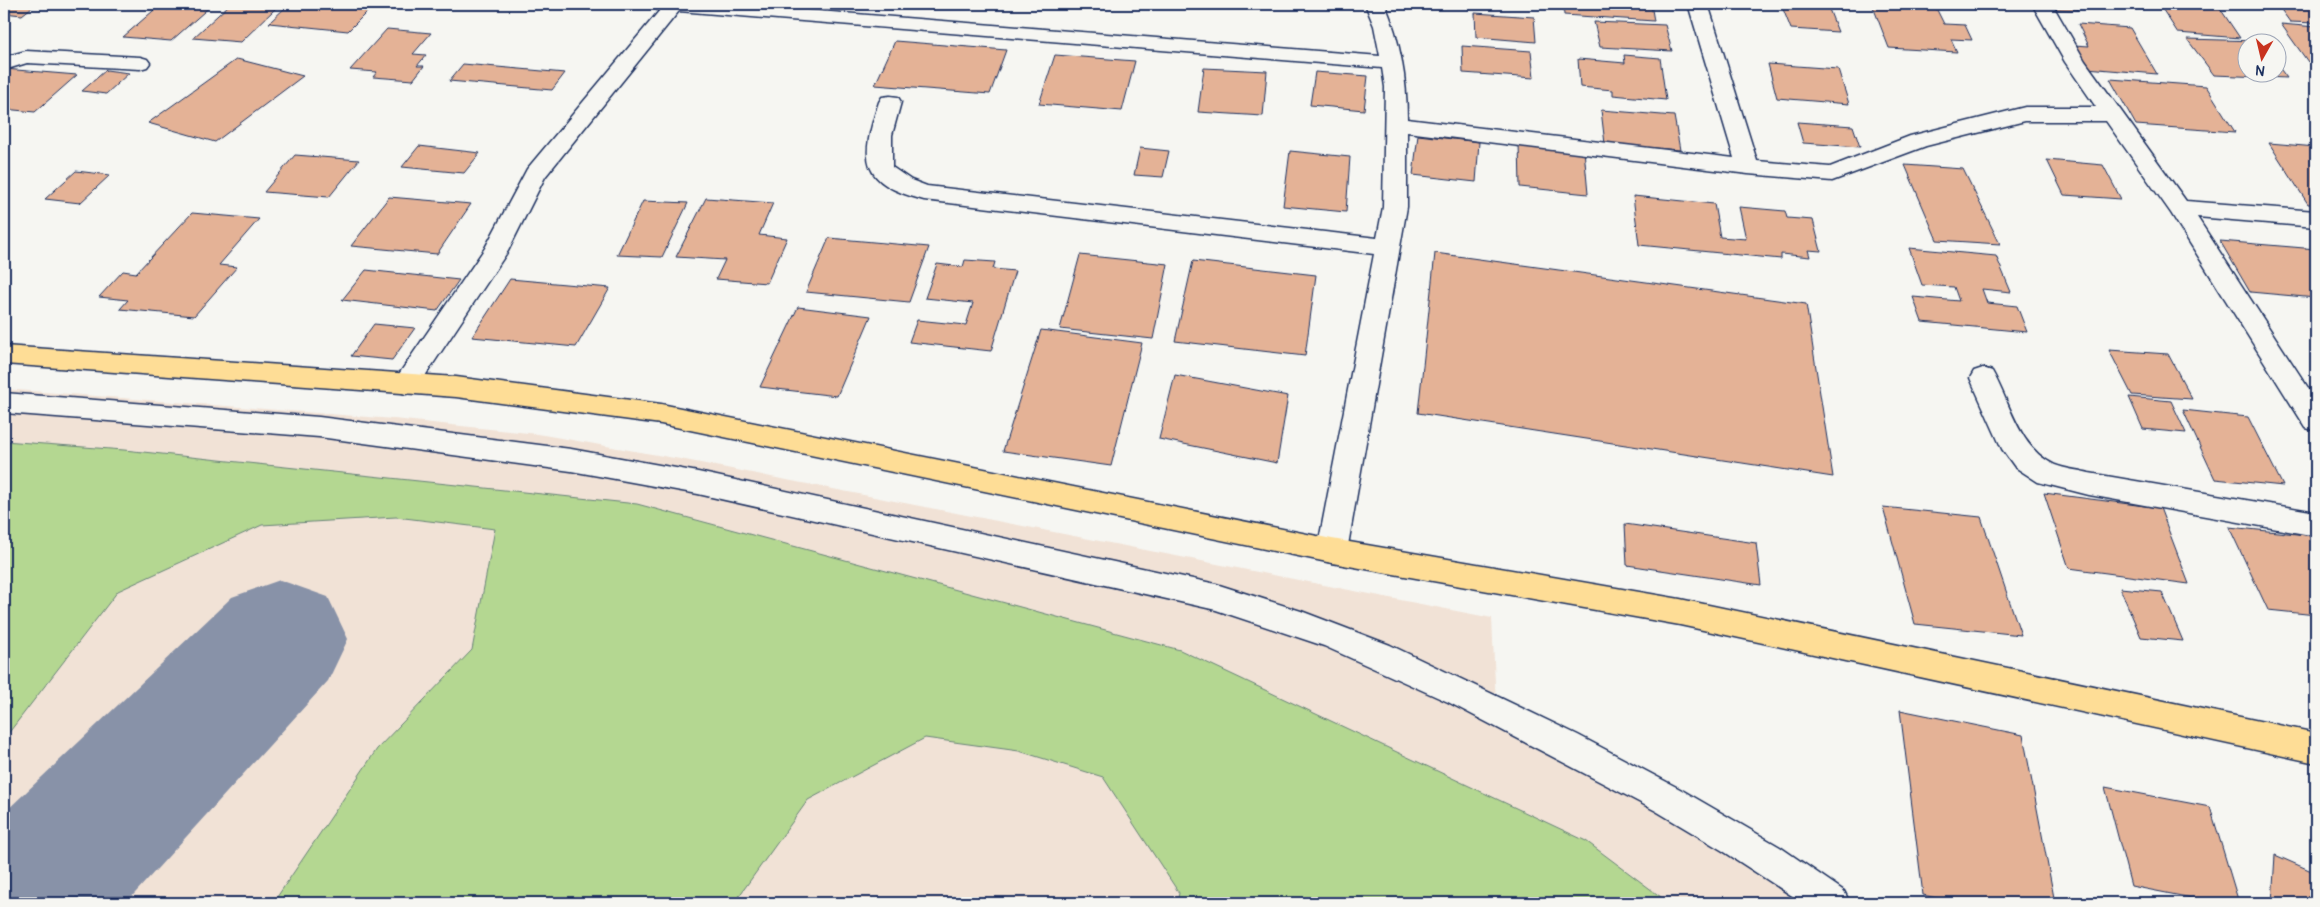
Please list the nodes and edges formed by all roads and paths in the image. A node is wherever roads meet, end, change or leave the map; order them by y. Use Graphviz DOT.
graph roads {
  1 [pos="668,4"];
  2 [pos="1375,4"];
  3 [pos="1698,4"];
  4 [pos="2042,4"];
  5 [pos="140,63"];
  6 [pos="1391,63"];
  7 [pos="4,64"];
  8 [pos="890,102"];
  9 [pos="2111,114"];
  10 [pos="1396,124"];
  11 [pos="1748,167"];
  12 [pos="2179,208"];
  13 [pos="2316,219"];
  14 [pos="1387,247"];
  15 [pos="4,354"];
  16 [pos="1983,378"];
  17 [pos="406,384"];
  18 [pos="4,403"];
  19 [pos="2314,413"];
  20 [pos="2316,524"];
  21 [pos="1332,551"];
  22 [pos="2316,748"];
  23 [pos="1832,903"];
  1 -- 6 [label="street"];
  1 -- 17 [label="street"];
  2 -- 6 [label="street"];
  3 -- 11 [label="street"];
  4 -- 9 [label="street"];
  5 -- 7 [label="street"];
  6 -- 10 [label="street"];
  8 -- 14 [label="street"];
  9 -- 11 [label="street"];
  9 -- 12 [label="street"];
  10 -- 11 [label="street"];
  10 -- 14 [label="street"];
  12 -- 13 [label="street"];
  12 -- 19 [label="street"];
  14 -- 21 [label="street"];
  15 -- 17 [label="main road"];
  16 -- 20 [label="street"];
  17 -- 21 [label="main road"];
  18 -- 23 [label="street"];
  21 -- 22 [label="main road"];
}
